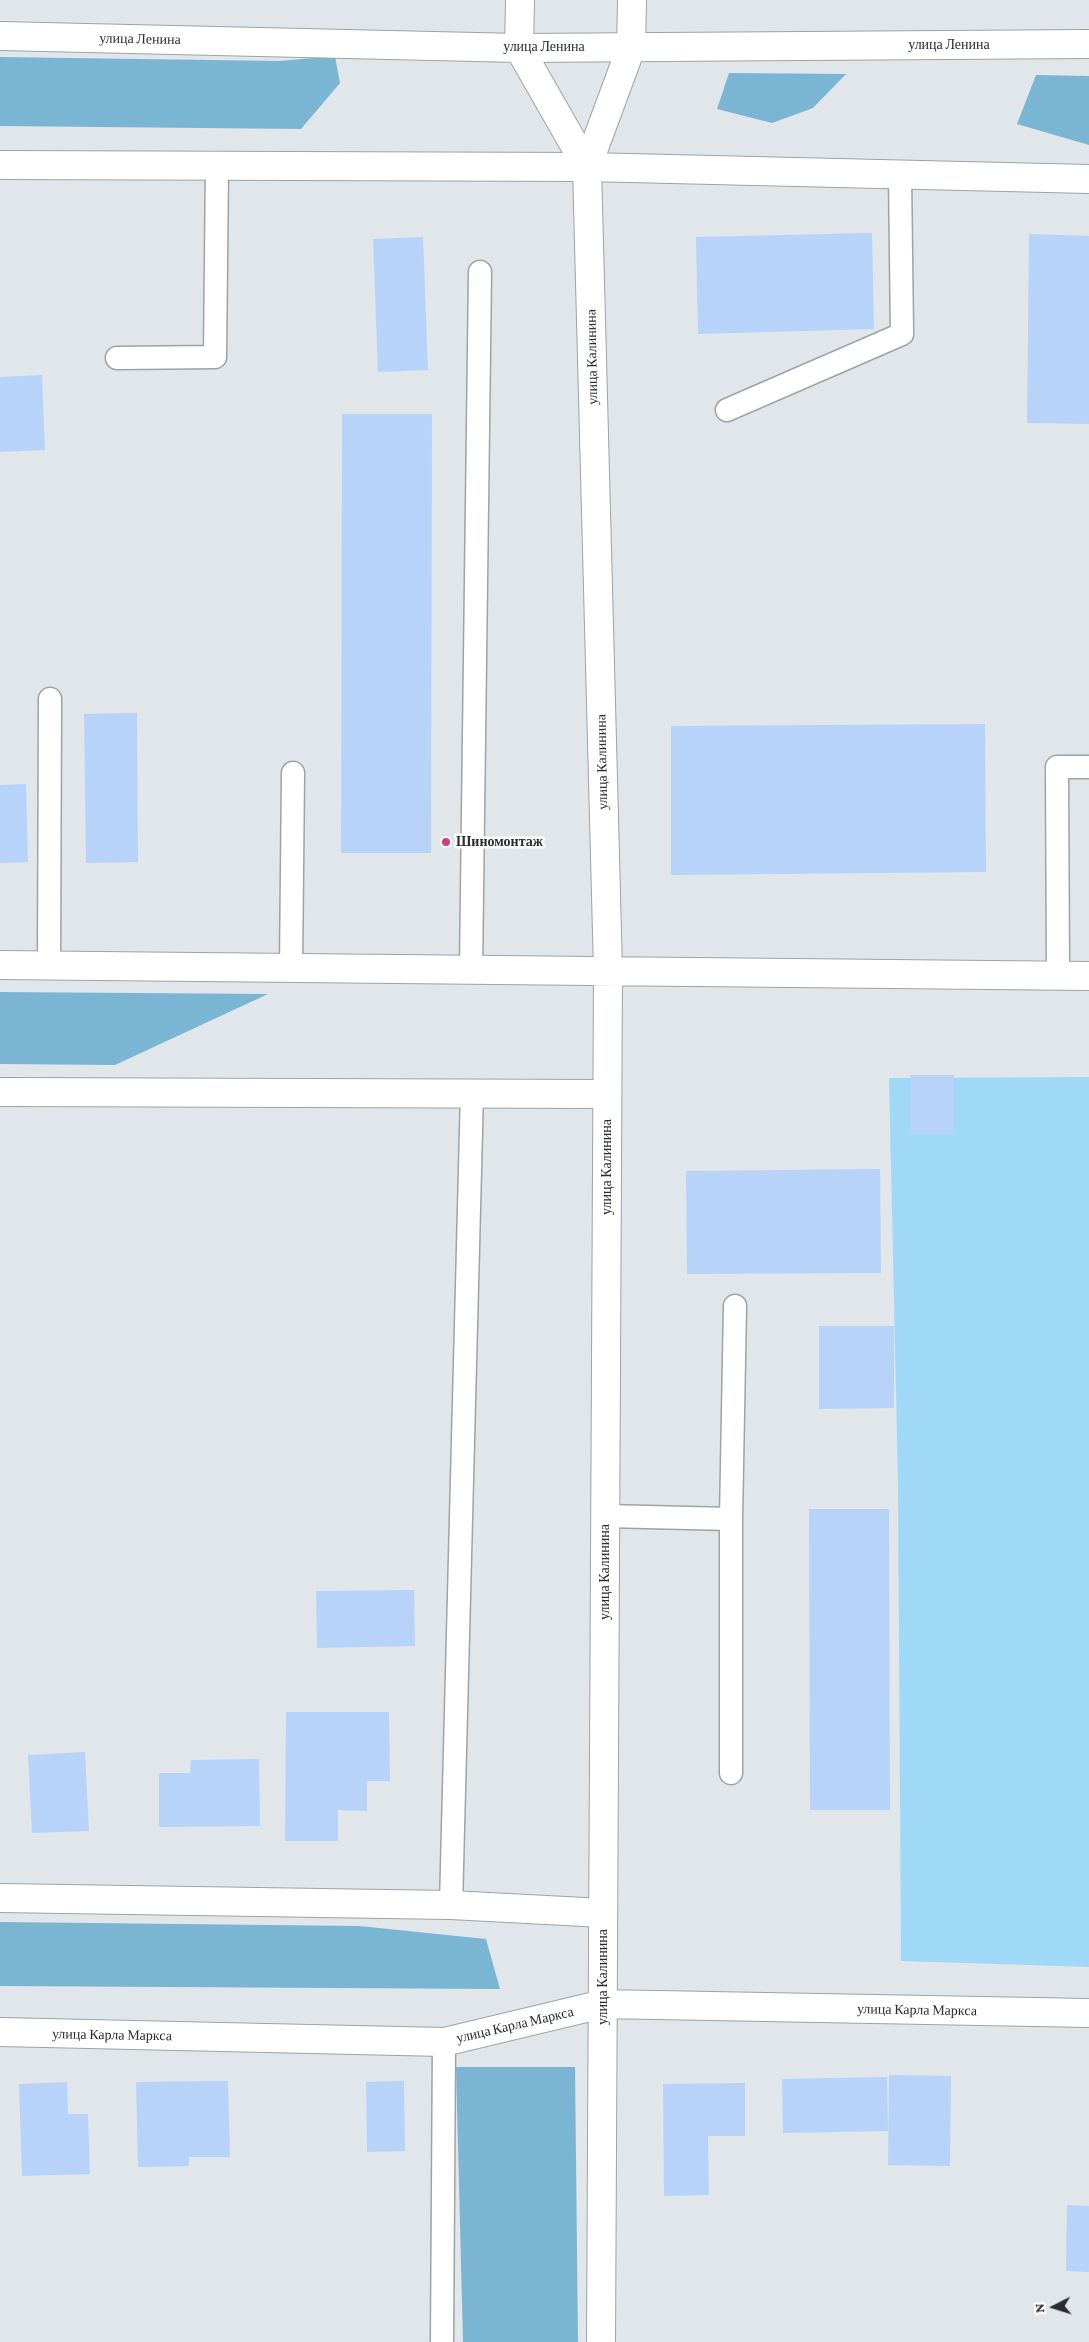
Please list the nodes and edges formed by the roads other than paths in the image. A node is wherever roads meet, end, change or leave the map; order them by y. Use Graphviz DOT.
graph roads {
  1 [pos="520,0"];
  2 [pos="632,0"];
  3 [pos="0,36"];
  4 [pos="1089,44"];
  5 [pos="519,48"];
  6 [pos="631,48"];
  7 [pos="0,165"];
  8 [pos="217,166"];
  9 [pos="587,167"];
  10 [pos="900,174"];
  11 [pos="1089,179"];
  12 [pos="480,272"];
  13 [pos="117,358"];
  14 [pos="727,410"];
  15 [pos="50,699"];
  16 [pos="1089,767"];
  17 [pos="293,773"];
  18 [pos="0,965"];
  19 [pos="49,966"];
  20 [pos="291,968"];
  21 [pos="470,970"];
  22 [pos="608,971"];
  23 [pos="1058,976"];
  24 [pos="1089,976"];
  25 [pos="0,1092"];
  26 [pos="472,1092"];
  27 [pos="608,1094"];
  28 [pos="735,1306"];
  29 [pos="605,1516"];
  30 [pos="730,1519"];
  31 [pos="730,1773"];
  32 [pos="0,1898"];
  33 [pos="451,1904"];
  34 [pos="603,1913"];
  35 [pos="603,2004"];
  36 [pos="1089,2013"];
  37 [pos="0,2032"];
  38 [pos="444,2042"];
  39 [pos="442,2342"];
  40 [pos="601,2342"];
  1 -- 5 [label="street"];
  2 -- 6 [label="street, улица Калинина"];
  3 -- 5 [label="street, улица Ленина"];
  4 -- 6 [label="street, улица Ленина"];
  5 -- 6 [label="street, улица Ленина"];
  5 -- 9 [label="street"];
  6 -- 9 [label="street, улица Калинина"];
  7 -- 8 [label="street"];
  8 -- 9 [label="street"];
  8 -- 13 [label="lane"];
  9 -- 10 [label="street"];
  9 -- 22 [label="street, улица Калинина"];
  10 -- 11 [label="street"];
  10 -- 14 [label="lane"];
  12 -- 21 [label="lane"];
  15 -- 19 [label="lane"];
  16 -- 23 [label="lane"];
  17 -- 20 [label="lane"];
  18 -- 19 [label="street"];
  19 -- 20 [label="street"];
  20 -- 21 [label="street"];
  21 -- 22 [label="street"];
  22 -- 23 [label="street"];
  22 -- 27 [label="street, улица Калинина"];
  23 -- 24 [label="street"];
  25 -- 26 [label="street"];
  26 -- 27 [label="street"];
  26 -- 33 [label="lane"];
  27 -- 29 [label="street, улица Калинина"];
  28 -- 30 [label="lane"];
  29 -- 30 [label="lane"];
  29 -- 34 [label="street, улица Калинина"];
  30 -- 31 [label="lane"];
  32 -- 33 [label="street"];
  33 -- 34 [label="street"];
  34 -- 35 [label="street, улица Калинина"];
  35 -- 36 [label="street, улица Карла Маркса"];
  35 -- 38 [label="street, улица Карла Маркса"];
  35 -- 40 [label="street, улица Калинина"];
  37 -- 38 [label="street, улица Карла Маркса"];
  38 -- 39 [label="lane"];
}
